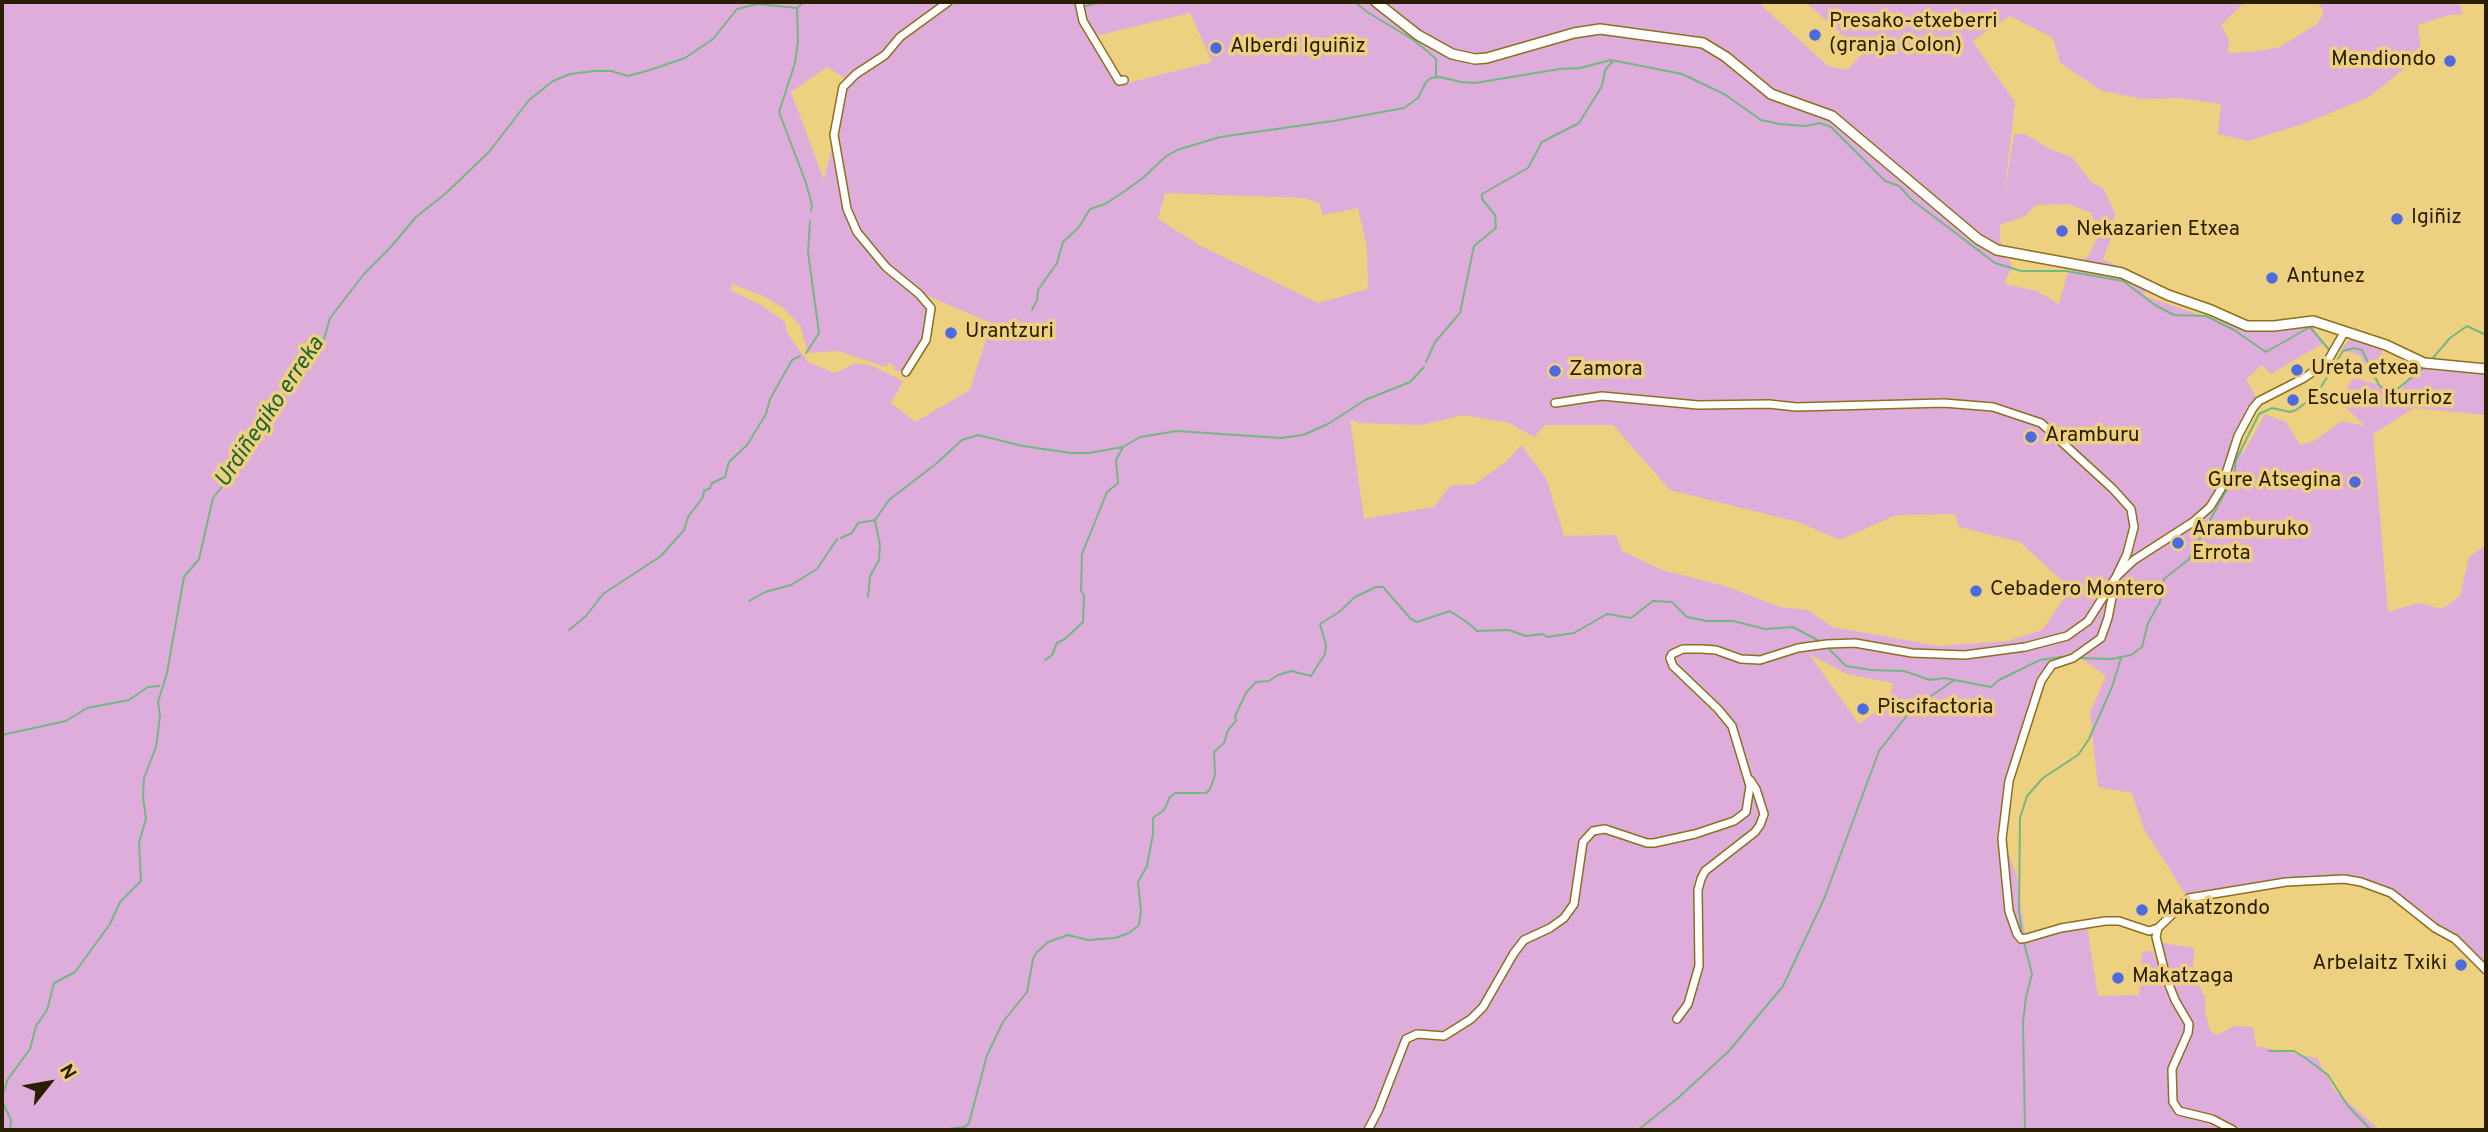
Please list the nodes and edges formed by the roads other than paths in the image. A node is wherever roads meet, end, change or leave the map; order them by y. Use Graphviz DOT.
graph roads {
  1 [pos="948,2"];
  2 [pos="1079,2"];
  3 [pos="1376,2"];
  4 [pos="1124,80"];
  5 [pos="2345,331"];
  6 [pos="2486,369"];
  7 [pos="906,372"];
  8 [pos="1555,403"];
  9 [pos="2116,577"];
  10 [pos="1748,776"];
  11 [pos="2158,928"];
  12 [pos="2486,970"];
  13 [pos="1677,1019"];
  14 [pos="1368,1130"];
  15 [pos="2233,1130"];
  1 -- 7 [label="street"];
  2 -- 4 [label="street"];
  3 -- 5 [label="street"];
  5 -- 6 [label="street"];
  5 -- 9 [label="street"];
  8 -- 9 [label="street"];
  9 -- 10 [label="street"];
  9 -- 11 [label="street"];
  10 -- 13 [label="street"];
  10 -- 14 [label="street"];
  11 -- 12 [label="street"];
  11 -- 15 [label="street"];
}
